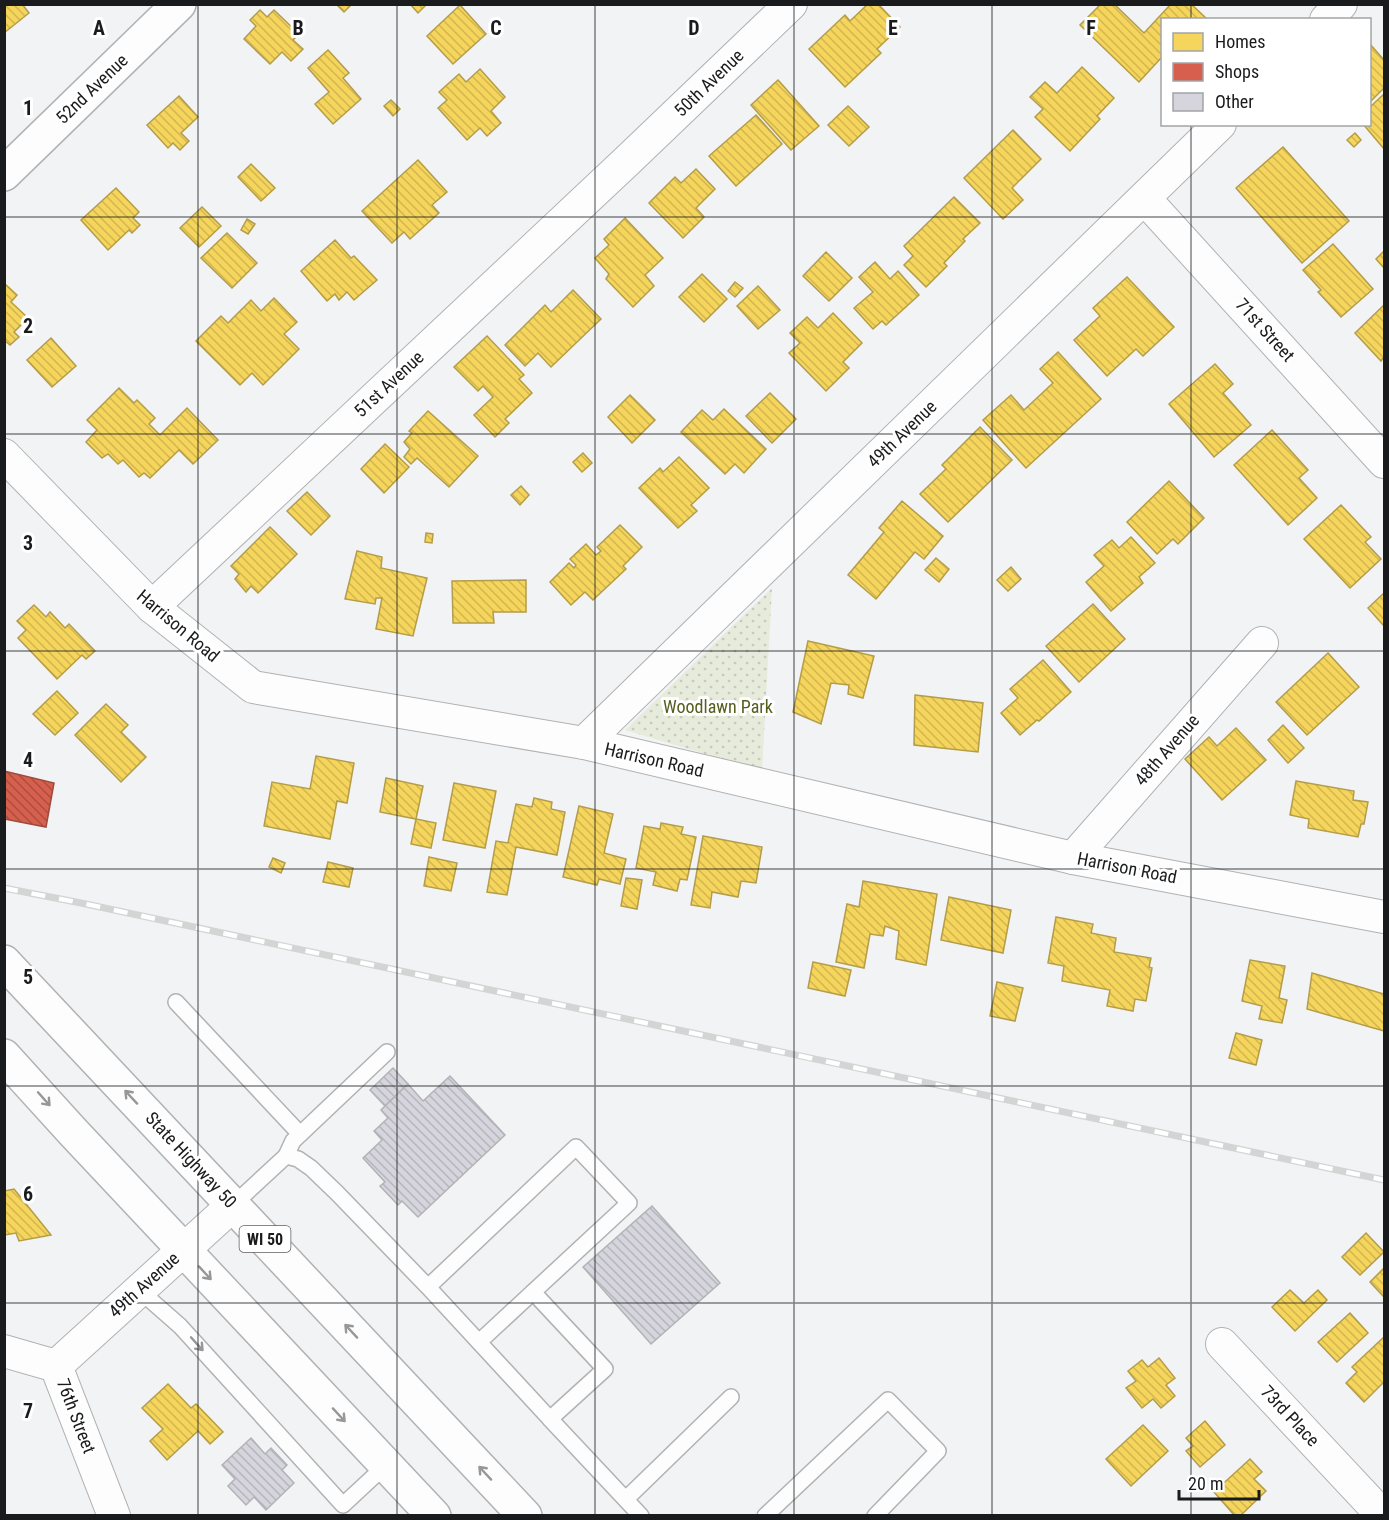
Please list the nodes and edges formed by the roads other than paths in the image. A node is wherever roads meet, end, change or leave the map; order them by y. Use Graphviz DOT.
graph roads {
  1 [pos="179,4"];
  2 [pos="791,4"];
  3 [pos="1341,4"];
  4 [pos="1328,18"];
  5 [pos="1218,126"];
  6 [pos="627,161"];
  7 [pos="4,174"];
  8 [pos="1144,199"];
  9 [pos="4,455"];
  10 [pos="1384,462"];
  11 [pos="152,607"];
  12 [pos="1262,643"];
  13 [pos="584,743"];
  14 [pos="1073,858"];
  15 [pos="1384,917"];
  16 [pos="4,962"];
  17 [pos="176,1002"];
  18 [pos="387,1052"];
  19 [pos="4,1056"];
  20 [pos="300,1134"];
  21 [pos="286,1156"];
  22 [pos="232,1205"];
  23 [pos="183,1249"];
  24 [pos="428,1287"];
  25 [pos="139,1290"];
  26 [pos="533,1292"];
  27 [pos="479,1342"];
  28 [pos="1222,1344"];
  29 [pos="4,1351"];
  30 [pos="56,1366"];
  31 [pos="731,1397"];
  32 [pos="550,1419"];
  33 [pos="386,1465"];
  34 [pos="626,1499"];
  35 [pos="114,1515"];
  36 [pos="434,1515"];
  37 [pos="525,1515"];
  38 [pos="641,1515"];
  39 [pos="765,1515"];
  40 [pos="875,1515"];
  41 [pos="1383,1515"];
  1 -- 7 [label="main road, 52nd Avenue"];
  2 -- 6 [label="street, 50th Avenue"];
  3 -- 4 [label="street"];
  5 -- 8 [label="street, 49th Avenue"];
  6 -- 11 [label="street, 51st Avenue"];
  8 -- 10 [label="street, 71st Street"];
  8 -- 13 [label="street, 49th Avenue"];
  9 -- 11 [label="street, Harrison Road"];
  11 -- 13 [label="street, Harrison Road"];
  12 -- 14 [label="street, 48th Avenue"];
  13 -- 14 [label="street, Harrison Road"];
  14 -- 15 [label="street, Harrison Road"];
  22 -- 16 [label="main road, State Highway 50 / WI 50, one-way"];
  17 -- 20 [label="lane"];
  18 -- 20 [label="lane"];
  19 -- 23 [label="main road, one-way"];
  20 -- 21 [label="lane"];
  21 -- 22 [label="lane"];
  21 -- 24 [label="lane"];
  22 -- 23 [label="street, 49th Avenue"];
  37 -- 22 [label="main road, State Highway 50 / WI 50, one-way"];
  23 -- 25 [label="street, 49th Avenue"];
  23 -- 33 [label="main road, one-way"];
  24 -- 26 [label="lane"];
  24 -- 27 [label="lane"];
  25 -- 30 [label="street, 49th Avenue"];
  25 -- 33 [label="lane, one-way"];
  26 -- 27 [label="lane"];
  26 -- 32 [label="lane"];
  27 -- 32 [label="lane"];
  28 -- 41 [label="street, 73rd Place"];
  29 -- 30 [label="street, 76th Street"];
  30 -- 35 [label="street, 76th Street"];
  31 -- 34 [label="lane"];
  32 -- 34 [label="lane"];
  33 -- 36 [label="main road"];
  34 -- 38 [label="lane"];
  39 -- 40 [label="lane"];
}
